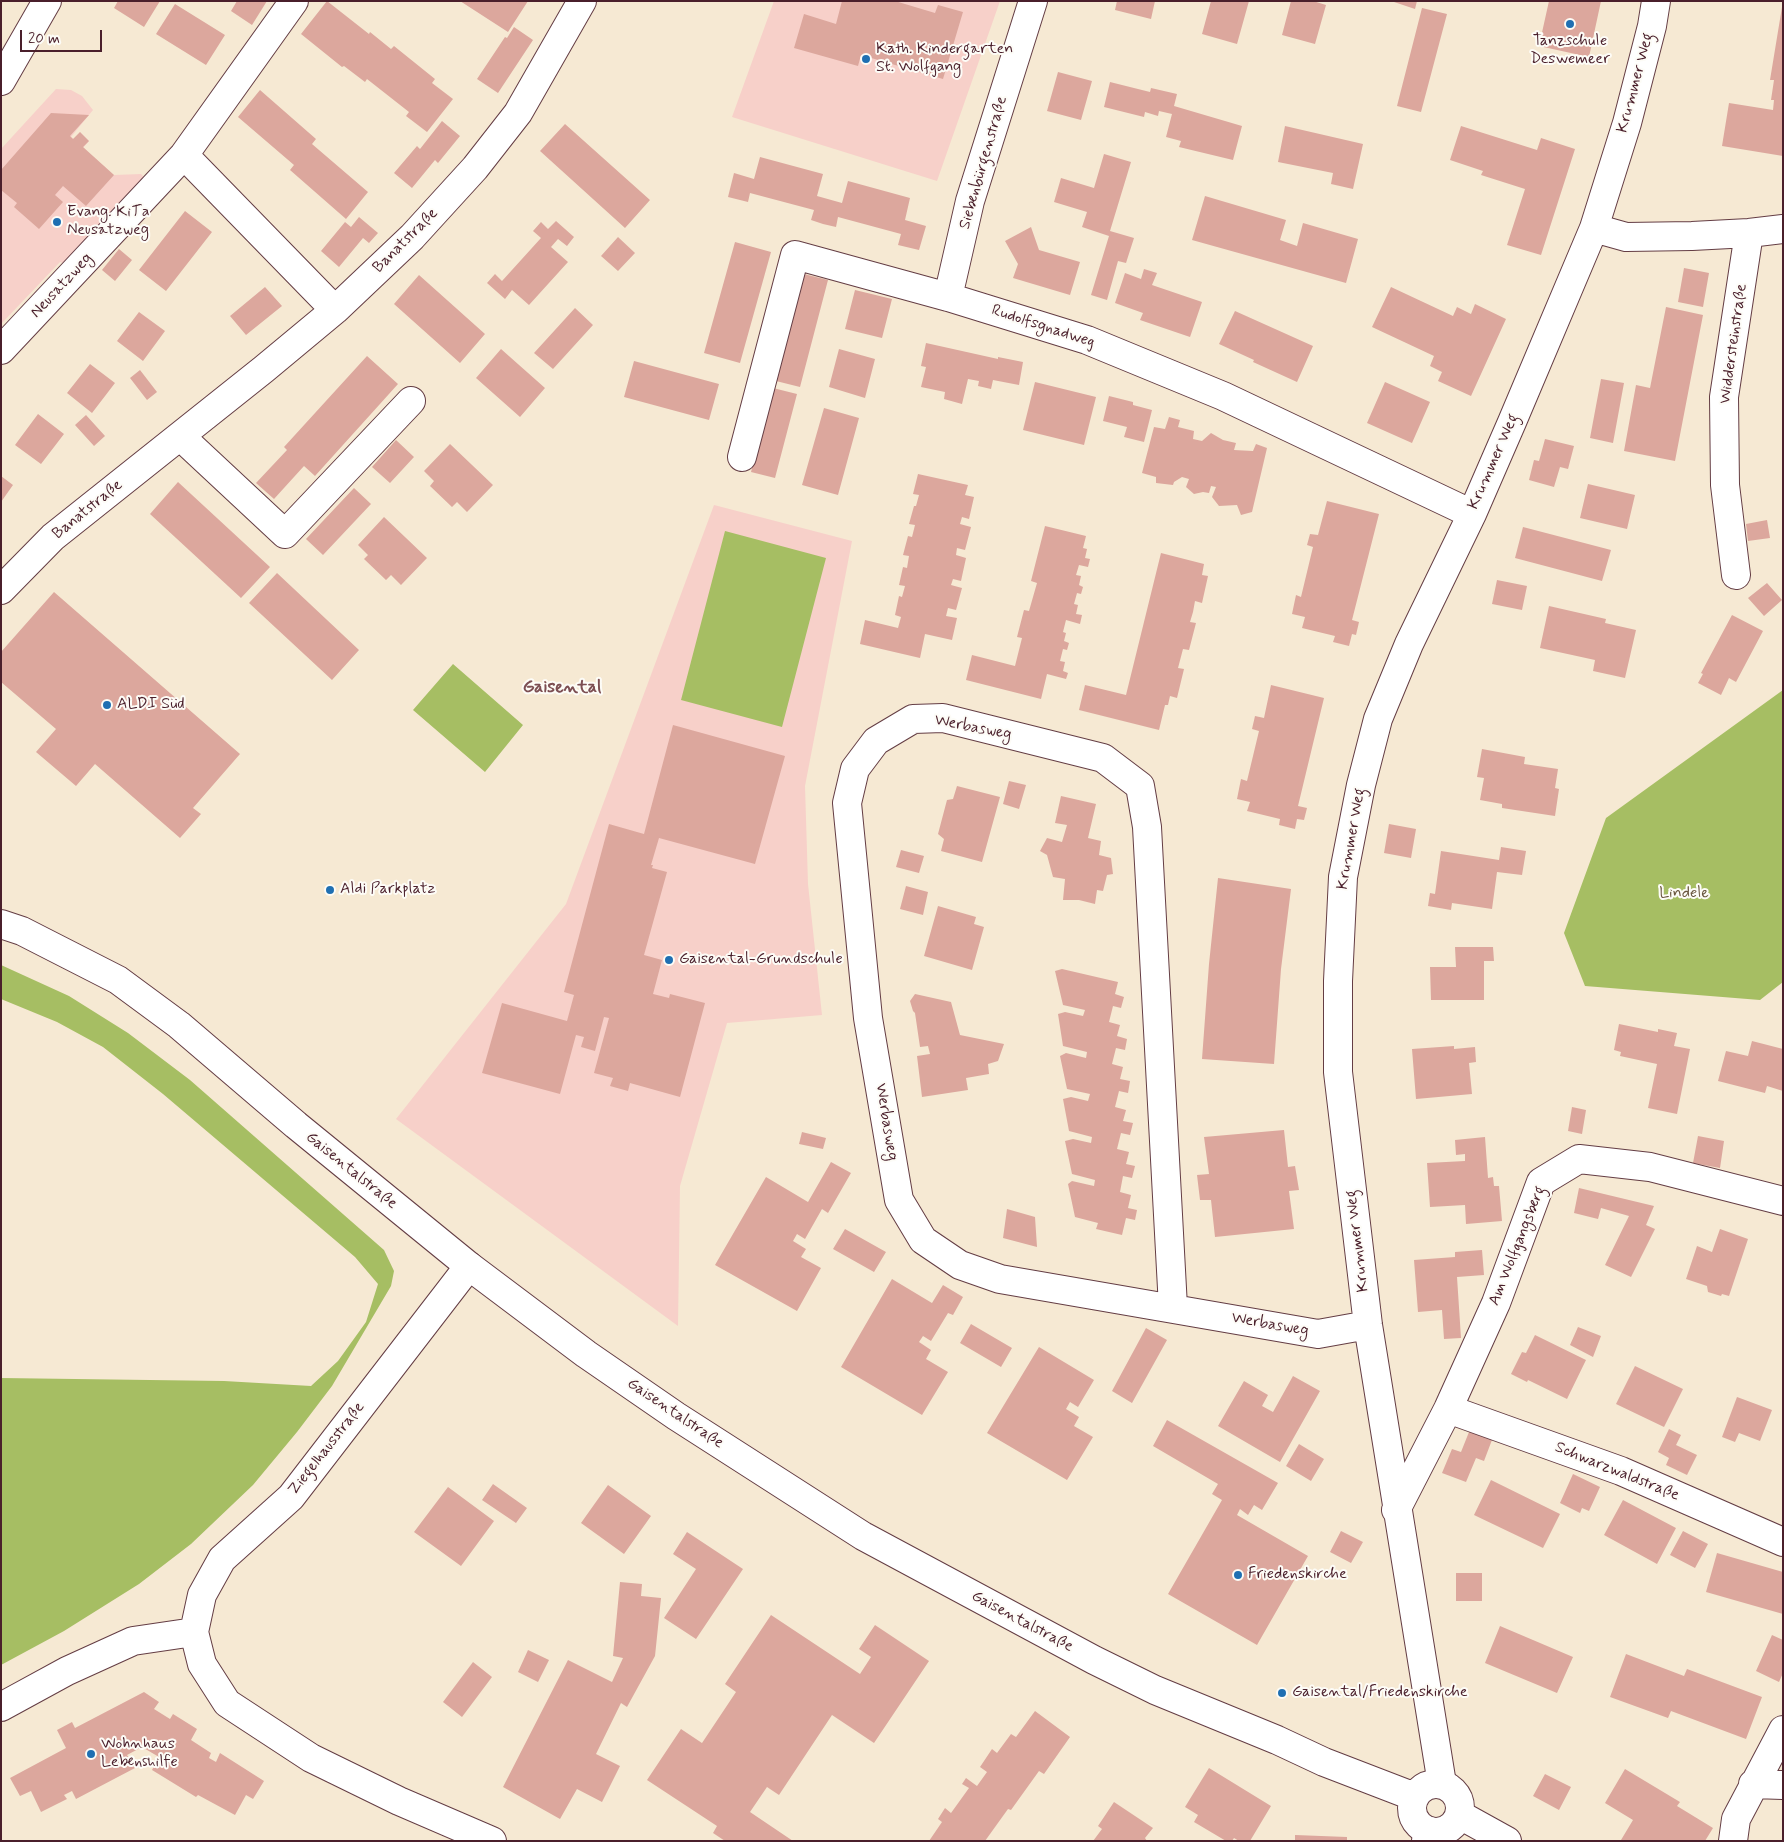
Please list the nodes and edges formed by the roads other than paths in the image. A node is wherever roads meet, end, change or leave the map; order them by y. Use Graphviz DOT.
graph roads {
  1 [pos="47,1"];
  2 [pos="294,1"];
  3 [pos="582,1"];
  4 [pos="1033,1"];
  5 [pos="1656,1"];
  6 [pos="1,82"];
  7 [pos="184,155"];
  8 [pos="1594,228"];
  9 [pos="1783,229"];
  10 [pos="1749,233"];
  11 [pos="948,297"];
  12 [pos="336,310"];
  13 [pos="1,350"];
  14 [pos="411,401"];
  15 [pos="180,436"];
  16 [pos="742,457"];
  17 [pos="1472,514"];
  18 [pos="1736,575"];
  19 [pos="1,590"];
  20 [pos="1,924"];
  21 [pos="1783,1201"];
  22 [pos="469,1266"];
  23 [pos="1173,1307"];
  24 [pos="1368,1325"];
  25 [pos="1448,1408"];
  26 [pos="1396,1510"];
  27 [pos="1783,1542"];
  28 [pos="194,1632"];
  29 [pos="1,1707"];
  30 [pos="1783,1730"];
  31 [pos="1442,1784"];
  32 [pos="1753,1784"];
  33 [pos="1783,1785"];
  34 [pos="1415,1797"];
  35 [pos="1460,1814"];
  36 [pos="1428,1836"];
  37 [pos="492,1841"];
  38 [pos="1507,1841"];
  39 [pos="1733,1841"];
  1 -- 6 [label="street"];
  2 -- 7 [label="street, Neusatzweg"];
  3 -- 12 [label="street, Banatstraße"];
  4 -- 11 [label="street, Siebenbürgenstraße"];
  5 -- 8 [label="street, Krummer Weg"];
  7 -- 12 [label="street"];
  7 -- 13 [label="street, Neusatzweg"];
  8 -- 10 [label="street"];
  8 -- 17 [label="street, Krummer Weg"];
  9 -- 10 [label="street"];
  10 -- 18 [label="street, Widdersteinstraße"];
  11 -- 16 [label="street, Rudolfsgnadweg"];
  11 -- 17 [label="street, Rudolfsgnadweg"];
  12 -- 15 [label="street, Banatstraße"];
  14 -- 15 [label="street"];
  15 -- 19 [label="street, Banatstraße"];
  17 -- 24 [label="street, Krummer Weg"];
  20 -- 22 [label="street, Gaisentalstraße"];
  21 -- 25 [label="street, Am Wolfgangsberg"];
  22 -- 28 [label="street, Ziegelhausstraße"];
  22 -- 34 [label="street, Gaisentalstraße"];
  23 -- 23 [label="street, Werbasweg"];
  23 -- 24 [label="street, Werbasweg"];
  24 -- 26 [label="street, Krummer Weg"];
  25 -- 26 [label="street, Am Wolfgangsberg"];
  25 -- 27 [label="street, Schwarzwaldstraße"];
  26 -- 31 [label="street, Krummer Weg"];
  28 -- 29 [label="street"];
  28 -- 37 [label="street, Ziegelhausstraße"];
  30 -- 32 [label="street"];
  31 -- 34 [label="street"];
  31 -- 35 [label="street"];
  32 -- 33 [label="street"];
  32 -- 39 [label="street"];
  34 -- 36 [label="street"];
  35 -- 36 [label="street"];
  35 -- 38 [label="street"];
}
